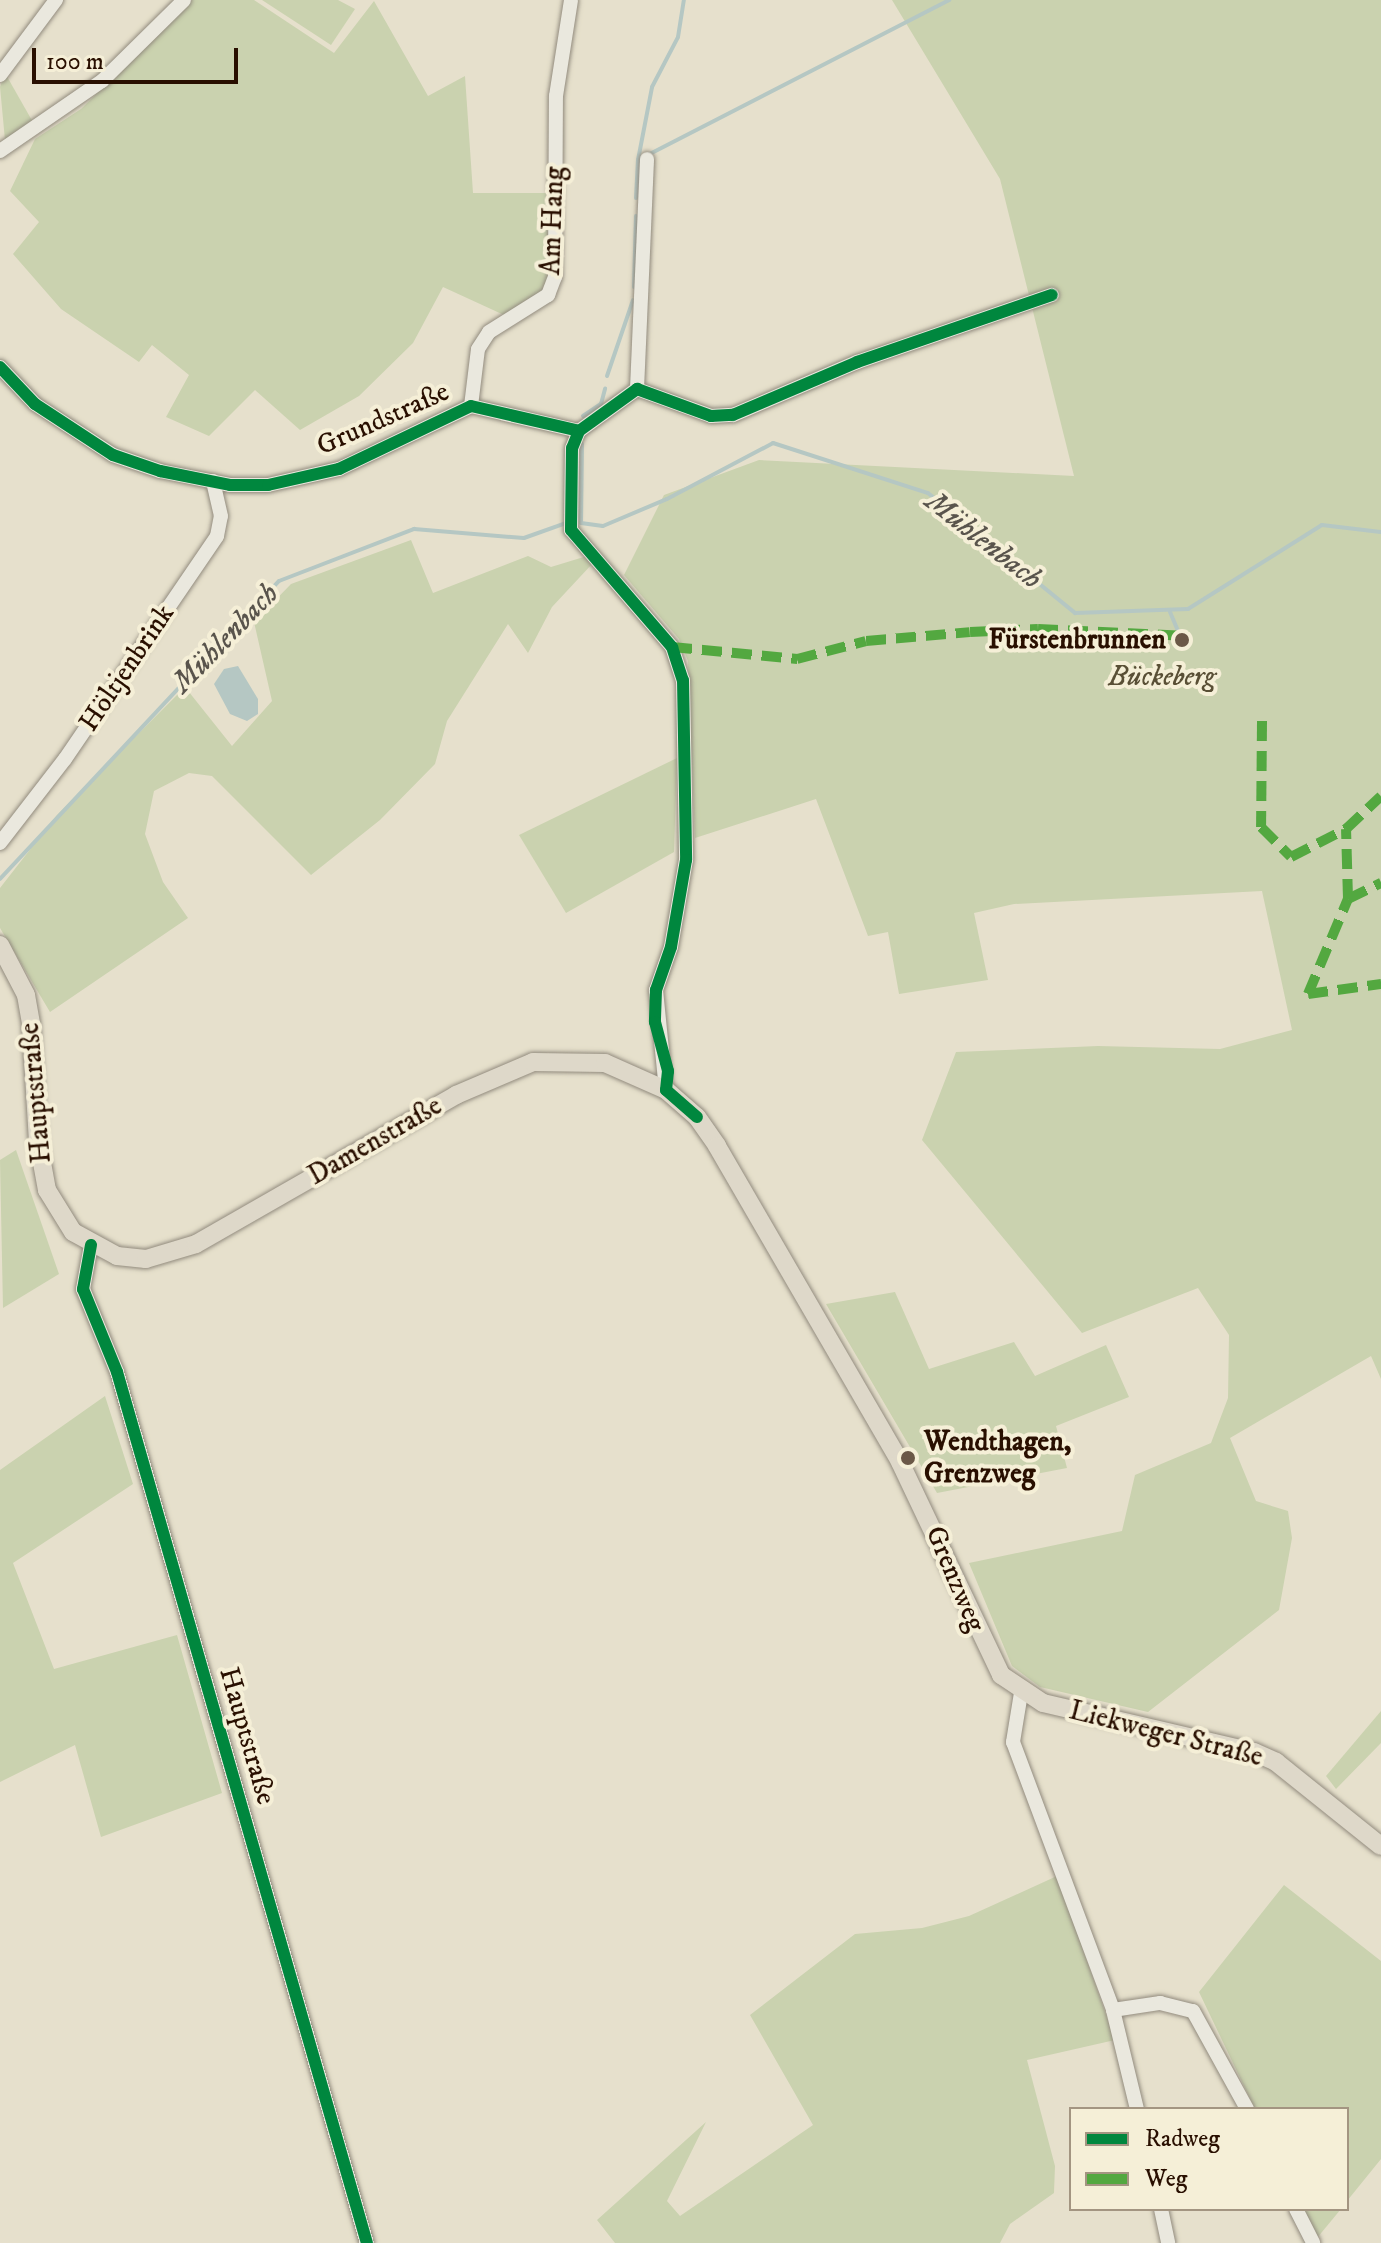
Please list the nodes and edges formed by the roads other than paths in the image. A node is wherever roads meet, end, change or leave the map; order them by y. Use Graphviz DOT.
graph roads {
  1 [pos="56,0"];
  2 [pos="184,0"];
  3 [pos="571,0"];
  4 [pos="0,75"];
  5 [pos="0,151"];
  6 [pos="647,159"];
  7 [pos="1052,295"];
  8 [pos="0,367"];
  9 [pos="637,389"];
  10 [pos="471,406"];
  11 [pos="579,431"];
  12 [pos="213,481"];
  13 [pos="0,843"];
  14 [pos="0,945"];
  15 [pos="666,1090"];
  16 [pos="91,1245"];
  17 [pos="1021,1693"];
  18 [pos="1381,1846"];
  19 [pos="1113,2010"];
  20 [pos="1137,2107"];
  21 [pos="1246,2107"];
  22 [pos="1161,2211"];
  23 [pos="1297,2211"];
  24 [pos="367,2243"];
  25 [pos="1168,2243"];
  26 [pos="1313,2243"];
  1 -- 4 [label="street"];
  2 -- 5 [label="street"];
  3 -- 10 [label="street, Am Hang"];
  6 -- 9 [label="street"];
  7 -- 9 [label="street"];
  8 -- 12 [label="street, Grundstraße"];
  9 -- 11 [label="street"];
  10 -- 11 [label="street, Grundstraße"];
  10 -- 12 [label="street, Grundstraße"];
  11 -- 15 [label="street"];
  12 -- 13 [label="street, Höltjenbrink"];
  14 -- 16 [label="main road, Hauptstraße"];
  15 -- 16 [label="main road, Damenstraße"];
  15 -- 17 [label="main road, Grenzweg"];
  16 -- 24 [label="street, Hauptstraße"];
  17 -- 18 [label="main road, Liekweger Straße"];
  17 -- 19 [label="street"];
  19 -- 20 [label="street"];
  19 -- 21 [label="street"];
  22 -- 25 [label="street"];
  23 -- 26 [label="street"];
}
